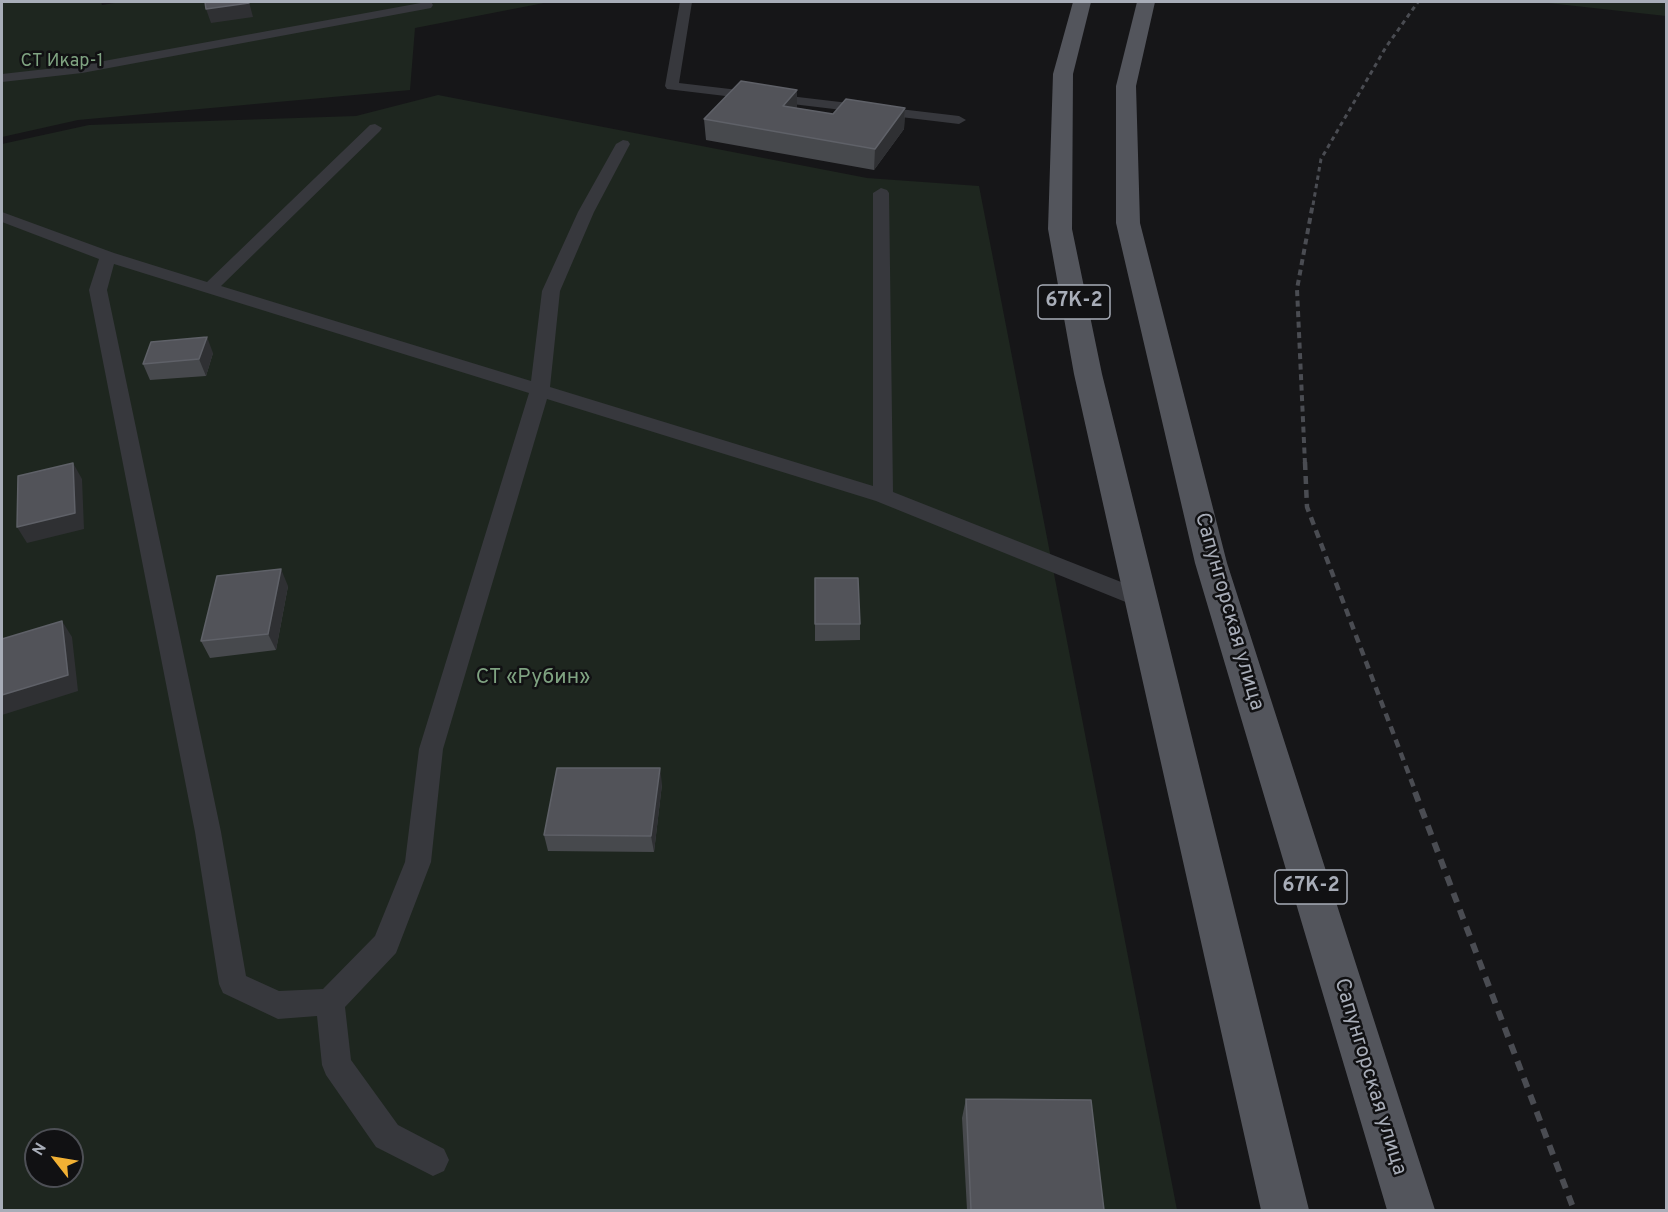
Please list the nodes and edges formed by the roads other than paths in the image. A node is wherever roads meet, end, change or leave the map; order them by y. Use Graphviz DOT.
graph roads {
  1 [pos="686,2"];
  2 [pos="1082,2"];
  3 [pos="1146,2"];
  4 [pos="427,5"];
  5 [pos="2,78"];
  6 [pos="959,120"];
  7 [pos="375,128"];
  8 [pos="623,144"];
  9 [pos="881,193"];
  10 [pos="2,217"];
  11 [pos="108,257"];
  12 [pos="210,288"];
  13 [pos="540,389"];
  14 [pos="883,496"];
  15 [pos="1141,599"];
  16 [pos="330,1002"];
  17 [pos="433,1160"];
  18 [pos="1285,1210"];
  19 [pos="1411,1210"];
  1 -- 6 [label="lane"];
  2 -- 15 [label="main road, 67К-2"];
  3 -- 19 [label="main road, Сапунгорская улица / 67К-2"];
  4 -- 5 [label="lane"];
  7 -- 12 [label="lane"];
  8 -- 13 [label="lane"];
  9 -- 14 [label="lane"];
  10 -- 11 [label="lane"];
  11 -- 12 [label="lane"];
  11 -- 16 [label="lane"];
  12 -- 13 [label="lane"];
  13 -- 14 [label="lane"];
  13 -- 16 [label="lane"];
  14 -- 15 [label="lane"];
  15 -- 18 [label="main road, 67К-2"];
  16 -- 17 [label="lane"];
}
